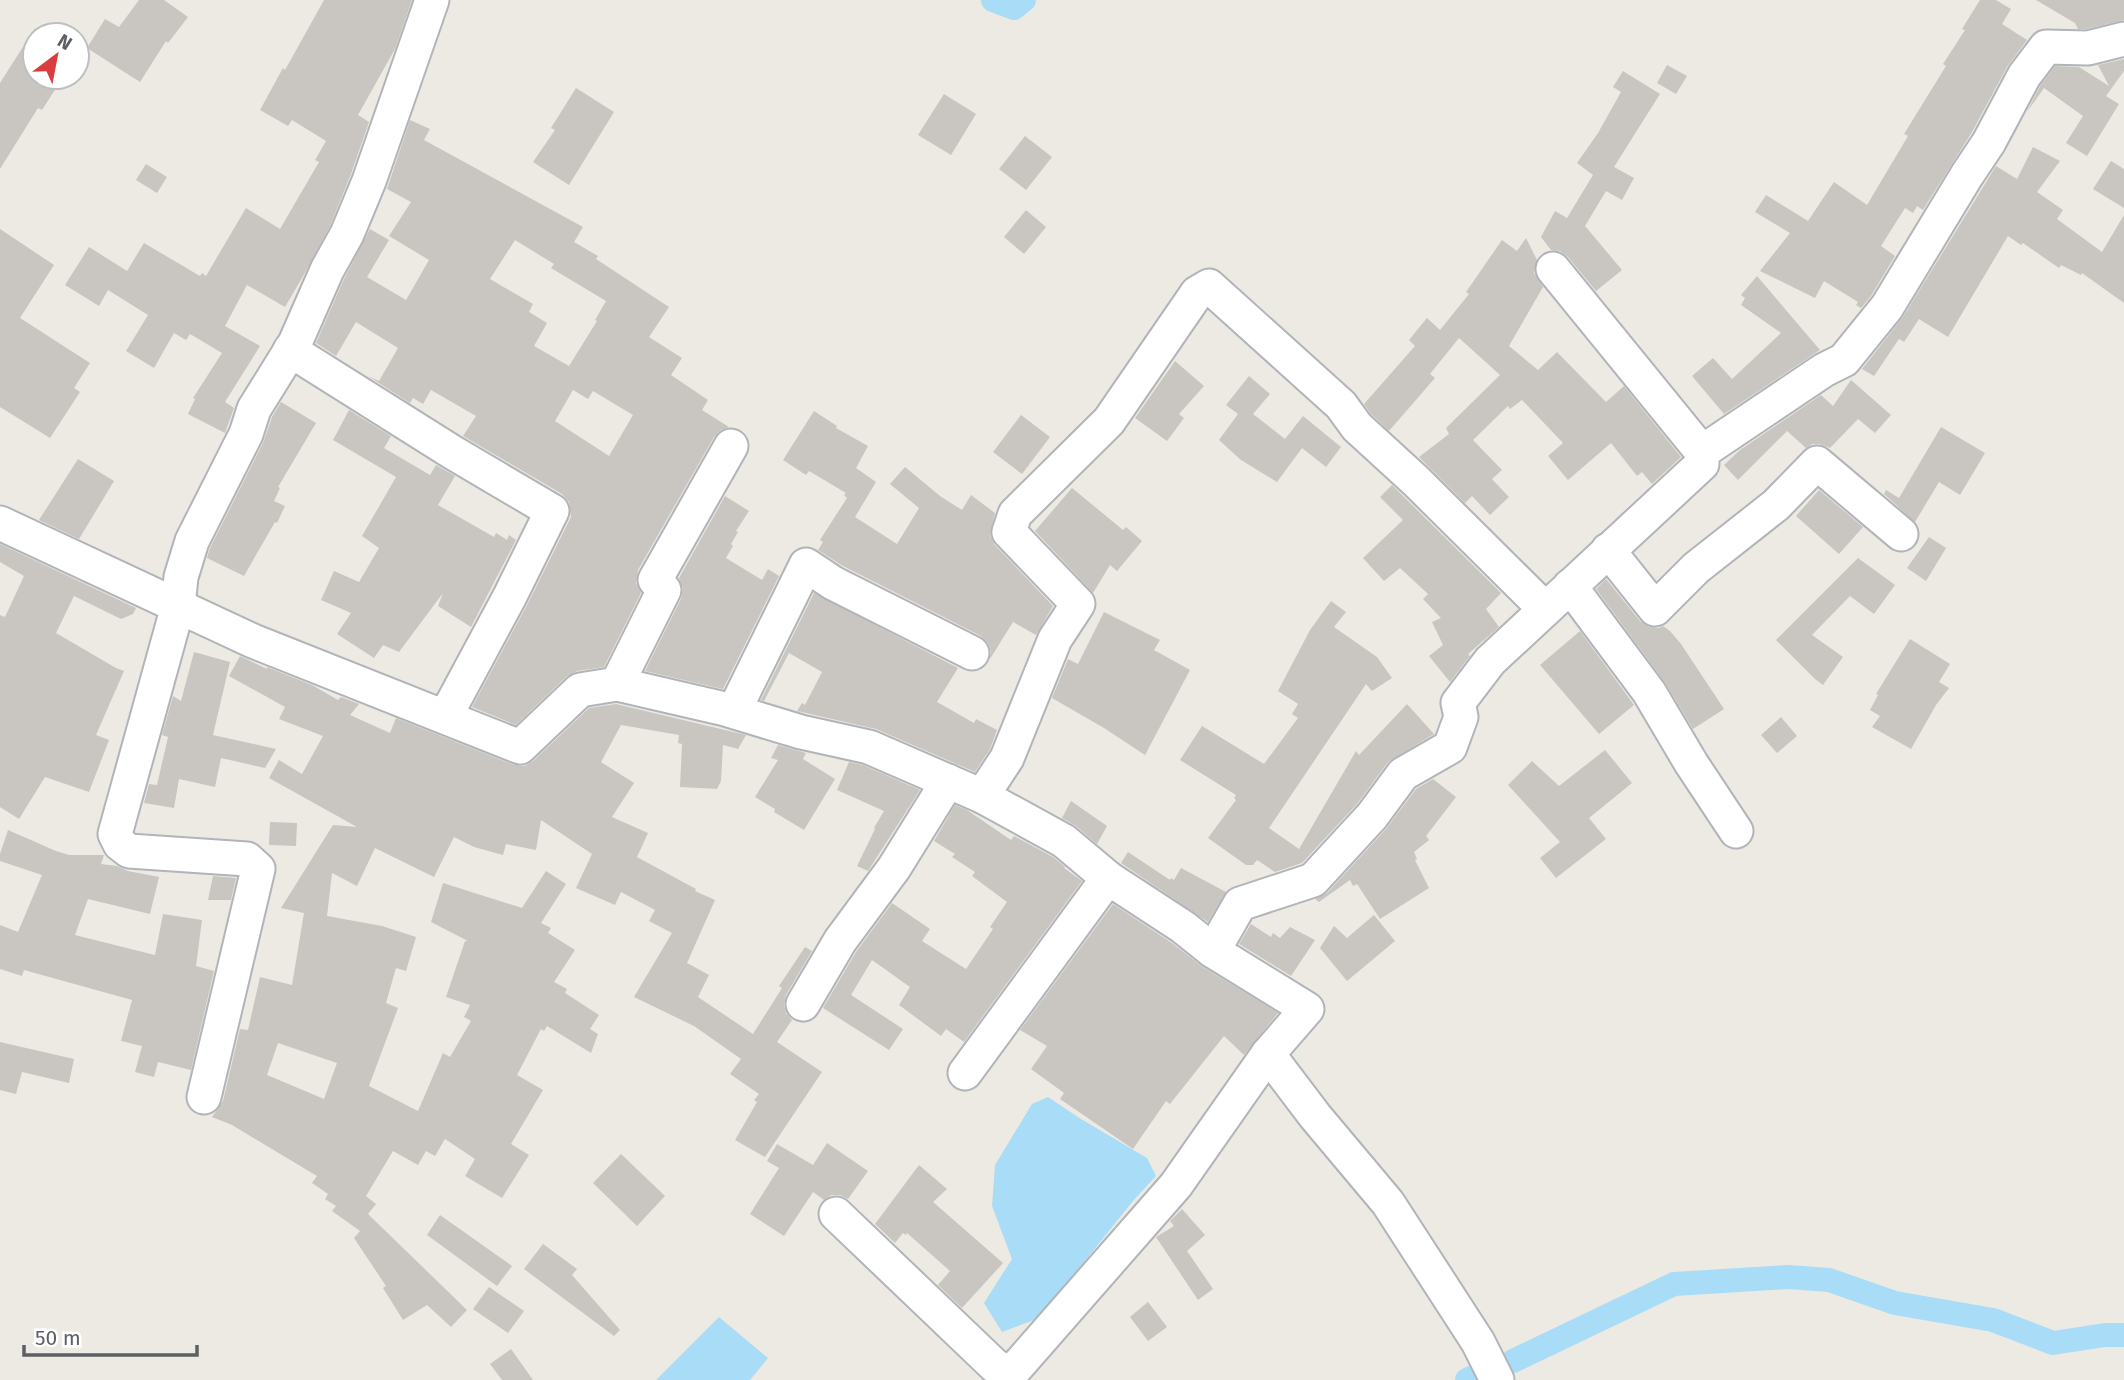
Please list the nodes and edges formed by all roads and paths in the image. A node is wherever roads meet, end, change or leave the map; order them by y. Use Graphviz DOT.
graph roads {
  1 [pos="432,0"];
  2 [pos="2124,39"];
  3 [pos="1553,269"];
  4 [pos="290,350"];
  5 [pos="732,446"];
  6 [pos="1702,452"];
  7 [pos="0,523"];
  8 [pos="1901,534"];
  9 [pos="1608,550"];
  10 [pos="1570,586"];
  11 [pos="178,606"];
  12 [pos="1545,609"];
  13 [pos="972,653"];
  14 [pos="617,684"];
  15 [pos="734,711"];
  16 [pos="445,717"];
  17 [pos="948,781"];
  18 [pos="982,796"];
  19 [pos="1736,831"];
  20 [pos="1108,878"];
  21 [pos="1213,951"];
  22 [pos="803,1004"];
  23 [pos="1268,1054"];
  24 [pos="965,1073"];
  25 [pos="204,1097"];
  26 [pos="836,1214"];
  27 [pos="1497,1380"];
  1 -- 4 [label="street"];
  2 -- 6 [label="street"];
  3 -- 6 [label="street"];
  4 -- 11 [label="street"];
  4 -- 16 [label="street"];
  5 -- 14 [label="street"];
  6 -- 9 [label="street"];
  7 -- 11 [label="street"];
  8 -- 9 [label="street"];
  9 -- 10 [label="street"];
  10 -- 12 [label="street"];
  10 -- 19 [label="street"];
  11 -- 16 [label="street"];
  11 -- 25 [label="street"];
  12 -- 18 [label="street"];
  12 -- 21 [label="street"];
  13 -- 15 [label="street"];
  14 -- 15 [label="street"];
  14 -- 16 [label="street"];
  15 -- 17 [label="street"];
  17 -- 18 [label="street"];
  17 -- 22 [label="street"];
  18 -- 20 [label="street"];
  20 -- 21 [label="street"];
  20 -- 24 [label="street"];
  21 -- 23 [label="street"];
  23 -- 26 [label="street"];
  23 -- 27 [label="street"];
}
